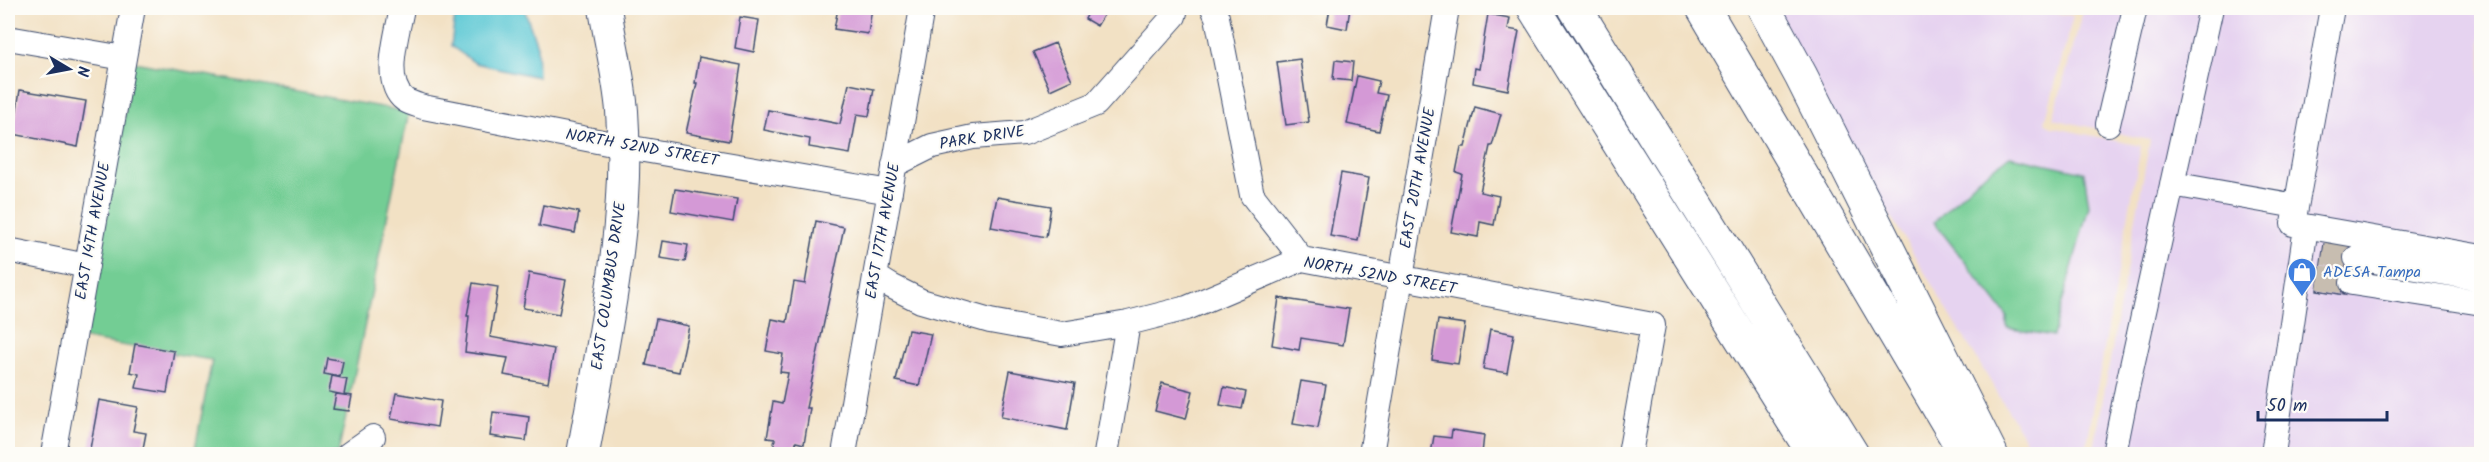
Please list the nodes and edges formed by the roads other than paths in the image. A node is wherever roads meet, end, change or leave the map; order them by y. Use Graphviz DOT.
graph roads {
  1 [pos="133,8"];
  2 [pos="402,8"];
  3 [pos="605,8"];
  4 [pos="922,8"];
  5 [pos="1447,8"];
  6 [pos="1534,8"];
  7 [pos="1575,8"];
  8 [pos="1702,8"];
  9 [pos="1764,8"];
  10 [pos="2135,8"];
  11 [pos="2211,8"];
  12 [pos="2332,8"];
  13 [pos="1175,12"];
  14 [pos="1215,12"];
  15 [pos="8,38"];
  16 [pos="124,58"];
  17 [pos="2108,124"];
  18 [pos="623,146"];
  19 [pos="894,165"];
  20 [pos="2172,184"];
  21 [pos="890,192"];
  22 [pos="2307,234"];
  23 [pos="8,250"];
  24 [pos="2481,257"];
  25 [pos="2356,258"];
  26 [pos="1302,259"];
  27 [pos="87,266"];
  28 [pos="875,276"];
  29 [pos="1401,279"];
  30 [pos="2481,279"];
  31 [pos="2352,283"];
  32 [pos="2481,303"];
  33 [pos="1128,323"];
  34 [pos="373,437"];
  35 [pos="53,454"];
  36 [pos="349,454"];
  37 [pos="583,454"];
  38 [pos="844,454"];
  39 [pos="1106,454"];
  40 [pos="1371,454"];
  41 [pos="1630,454"];
  42 [pos="1814,454"];
  43 [pos="1852,454"];
  44 [pos="1966,454"];
  45 [pos="1991,454"];
  46 [pos="2114,454"];
  47 [pos="2273,454"];
  1 -- 16 [label="street, EAST 14TH AVENUE"];
  2 -- 18 [label="street, NORTH 52ND STREET"];
  3 -- 18 [label="main road, EAST COLUMBUS DRIVE"];
  4 -- 19 [label="street, EAST 17TH AVENUE"];
  5 -- 29 [label="street, EAST 20TH AVENUE"];
  6 -- 42 [label="highway"];
  7 -- 43 [label="highway"];
  8 -- 44 [label="highway"];
  9 -- 45 [label="highway"];
  10 -- 17 [label="street"];
  11 -- 20 [label="street"];
  12 -- 22 [label="street"];
  13 -- 14 [label="street, PARK DRIVE"];
  13 -- 19 [label="street, PARK DRIVE"];
  14 -- 26 [label="street, PARK DRIVE"];
  15 -- 16 [label="street"];
  16 -- 27 [label="street, EAST 14TH AVENUE"];
  18 -- 21 [label="street, NORTH 52ND STREET"];
  18 -- 37 [label="main road, EAST COLUMBUS DRIVE"];
  19 -- 21 [label="street, EAST 17TH AVENUE"];
  20 -- 22 [label="street"];
  20 -- 46 [label="street"];
  21 -- 28 [label="street, EAST 17TH AVENUE"];
  22 -- 24 [label="street"];
  22 -- 47 [label="street"];
  23 -- 27 [label="street"];
  25 -- 30 [label="street"];
  26 -- 29 [label="street, NORTH 52ND STREET"];
  26 -- 33 [label="street, NORTH 52ND STREET"];
  27 -- 35 [label="street, EAST 14TH AVENUE"];
  28 -- 33 [label="street, NORTH 52ND STREET"];
  28 -- 38 [label="street, EAST 17TH AVENUE"];
  29 -- 40 [label="street, EAST 20TH AVENUE"];
  29 -- 41 [label="street, NORTH 52ND STREET"];
  31 -- 32 [label="street"];
  33 -- 39 [label="street"];
  34 -- 36 [label="street"];
}
